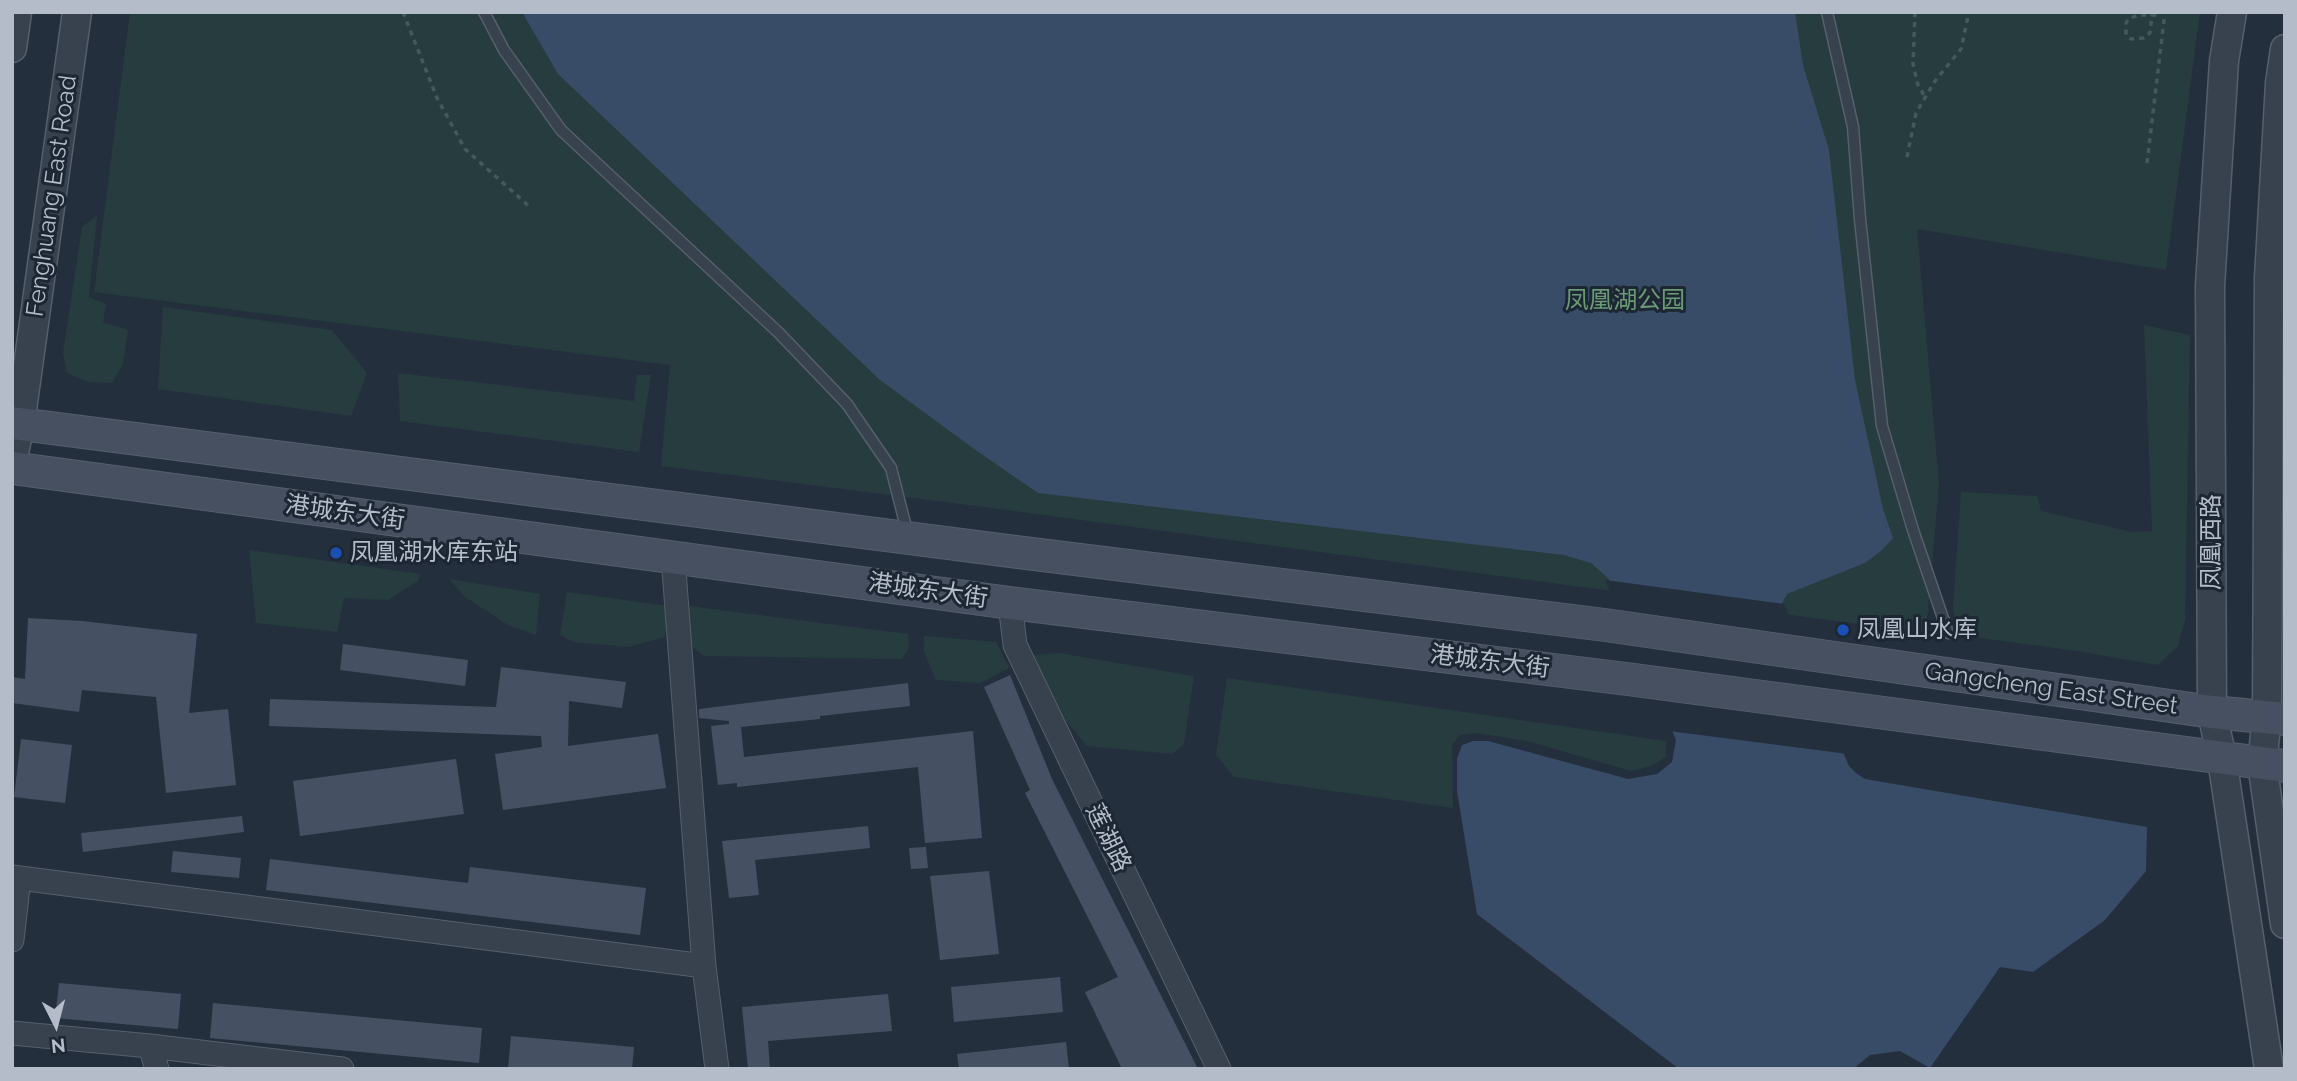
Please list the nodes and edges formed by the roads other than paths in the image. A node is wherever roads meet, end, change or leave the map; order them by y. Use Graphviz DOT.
graph roads {
  1 [pos="17,12"];
  2 [pos="77,12"];
  3 [pos="484,12"];
  4 [pos="1827,12"];
  5 [pos="2232,12"];
  6 [pos="12,48"];
  7 [pos="2285,49"];
  8 [pos="16,424"];
  9 [pos="12,462"];
  10 [pos="12,468"];
  11 [pos="909,539"];
  12 [pos="673,557"];
  13 [pos="1010,603"];
  14 [pos="1948,633"];
  15 [pos="1818,656"];
  16 [pos="1844,708"];
  17 [pos="2213,712"];
  18 [pos="2276,718"];
  19 [pos="2222,759"];
  20 [pos="2273,765"];
  21 [pos="16,878"];
  22 [pos="2285,924"];
  23 [pos="12,940"];
  24 [pos="704,966"];
  25 [pos="12,1033"];
  26 [pos="150,1046"];
  27 [pos="157,1069"];
  28 [pos="342,1069"];
  29 [pos="717,1069"];
  30 [pos="1219,1069"];
  31 [pos="2269,1069"];
  1 -- 6 [label="street"];
  2 -- 8 [label="street, Fenghuang East Road"];
  3 -- 11 [label="lane"];
  4 -- 14 [label="lane"];
  5 -- 17 [label="street, 凤凰西路"];
  7 -- 18 [label="street"];
  8 -- 9 [label="street, Fenghuang East Road"];
  8 -- 11 [label="main road, 港城东大街"];
  10 -- 12 [label="main road, 港城东大街"];
  11 -- 15 [label="main road, 港城东大街"];
  12 -- 13 [label="main road, 港城东大街"];
  12 -- 24 [label="street"];
  13 -- 16 [label="main road, 港城东大街"];
  13 -- 30 [label="street, 莲湖路"];
  15 -- 17 [label="main road, Gangcheng East Street"];
  16 -- 19 [label="main road, Gangcheng East Street"];
  17 -- 18 [label="main road, Gangcheng East Street"];
  17 -- 19 [label="street, 凤凰西路"];
  18 -- 20 [label="street"];
  19 -- 20 [label="main road, Gangcheng East Street"];
  19 -- 31 [label="street, 凤凰西路"];
  20 -- 22 [label="street"];
  21 -- 23 [label="street"];
  21 -- 24 [label="street"];
  24 -- 29 [label="street"];
  25 -- 26 [label="street"];
  26 -- 27 [label="street"];
  26 -- 28 [label="street"];
}
